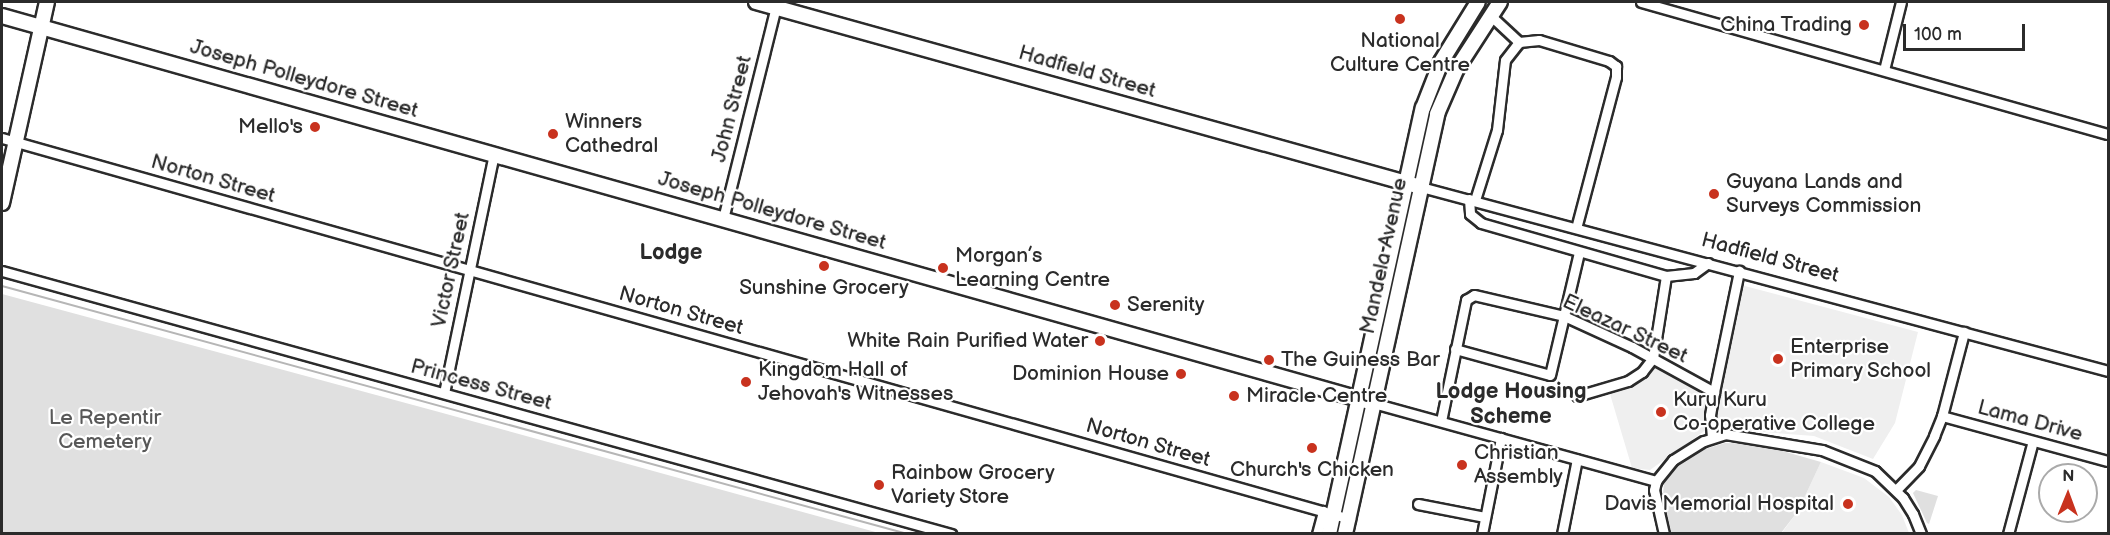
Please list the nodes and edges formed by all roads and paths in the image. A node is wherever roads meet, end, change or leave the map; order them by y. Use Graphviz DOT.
graph roads {
  1 [pos="47,2"];
  2 [pos="756,2"];
  3 [pos="1478,2"];
  4 [pos="1500,2"];
  5 [pos="1641,2"];
  6 [pos="1901,2"];
  7 [pos="776,7"];
  8 [pos="1490,15"];
  9 [pos="2,16"];
  10 [pos="42,27"];
  11 [pos="1519,42"];
  12 [pos="1884,70"];
  13 [pos="2109,134"];
  14 [pos="2,138"];
  15 [pos="16,142"];
  16 [pos="494,154"];
  17 [pos="1407,183"];
  18 [pos="1421,187"];
  19 [pos="1472,200"];
  20 [pos="2,203"];
  21 [pos="723,219"];
  22 [pos="1576,228"];
  23 [pos="1579,252"];
  24 [pos="1708,262"];
  25 [pos="470,270"];
  26 [pos="2,271"];
  27 [pos="1739,271"];
  28 [pos="1666,276"];
  29 [pos="1564,316"];
  30 [pos="1964,332"];
  31 [pos="1455,348"];
  32 [pos="1653,358"];
  33 [pos="2109,371"];
  34 [pos="444,393"];
  35 [pos="1714,393"];
  36 [pos="1577,396"];
  37 [pos="1358,398"];
  38 [pos="1373,403"];
  39 [pos="1942,416"];
  40 [pos="1441,421"];
  41 [pos="1712,437"];
  42 [pos="1501,438"];
  43 [pos="2033,441"];
  44 [pos="1577,459"];
  45 [pos="2109,461"];
  46 [pos="1656,481"];
  47 [pos="1896,490"];
  48 [pos="1418,504"];
  49 [pos="1328,513"];
  50 [pos="1485,517"];
  51 [pos="1350,519"];
  52 [pos="951,534"];
  53 [pos="1317,534"];
  54 [pos="1329,534"];
  55 [pos="1346,534"];
  56 [pos="1482,534"];
  57 [pos="1562,534"];
  58 [pos="1664,534"];
  59 [pos="1921,534"];
  60 [pos="2008,534"];
  1 -- 10 [label="street"];
  2 -- 7 [label="street, Hadfield Street"];
  3 -- 17 [label="street, Mandela Avenue"];
  4 -- 8 [label="street, Mandela Avenue"];
  5 -- 12 [label="street"];
  6 -- 12 [label="street"];
  7 -- 17 [label="street, Hadfield Street"];
  7 -- 21 [label="street, John Street"];
  8 -- 11 [label="street"];
  8 -- 18 [label="street, Mandela Avenue"];
  9 -- 10 [label="street, Joseph Polleydore Street"];
  10 -- 15 [label="street"];
  10 -- 16 [label="street, Joseph Polleydore Street"];
  11 -- 19 [label="street"];
  11 -- 22 [label="street"];
  12 -- 13 [label="street"];
  14 -- 15 [label="street, Norton Street"];
  15 -- 20 [label="street"];
  15 -- 25 [label="street, Norton Street"];
  16 -- 21 [label="street, Joseph Polleydore Street"];
  16 -- 25 [label="street, Victor Street"];
  17 -- 18 [label="street, Hadfield Street"];
  17 -- 37 [label="street, Mandela Avenue"];
  18 -- 19 [label="street, Hadfield Street"];
  18 -- 38 [label="street, Mandela Avenue"];
  19 -- 22 [label="street, Hadfield Street"];
  19 -- 23 [label="street"];
  21 -- 37 [label="street, Joseph Polleydore Street"];
  22 -- 24 [label="street, Hadfield Street"];
  23 -- 28 [label="street"];
  23 -- 29 [label="street"];
  24 -- 27 [label="street, Hadfield Street"];
  24 -- 28 [label="street"];
  25 -- 34 [label="street, Victor Street"];
  25 -- 49 [label="street, Norton Street"];
  26 -- 34 [label="street, Princess Street"];
  27 -- 30 [label="street, Hadfield Street"];
  27 -- 35 [label="street"];
  28 -- 32 [label="street"];
  29 -- 31 [label="street, Eleazar Street"];
  29 -- 31 [label="street"];
  29 -- 32 [label="street, Eleazar Street"];
  30 -- 33 [label="street, Hadfield Street"];
  30 -- 39 [label="street"];
  31 -- 40 [label="street, Eleazar Street"];
  32 -- 35 [label="street, Eleazar Street"];
  32 -- 36 [label="street"];
  34 -- 52 [label="street, Princess Street"];
  35 -- 41 [label="street"];
  37 -- 38 [label="street, Joseph Polleydore Street"];
  37 -- 49 [label="street, Mandela Avenue"];
  38 -- 40 [label="street"];
  38 -- 51 [label="street, Mandela Avenue"];
  39 -- 43 [label="street, Lama Drive"];
  39 -- 47 [label="street"];
  40 -- 42 [label="street"];
  41 -- 46 [label="street"];
  41 -- 47 [label="street"];
  42 -- 44 [label="street"];
  42 -- 50 [label="street"];
  43 -- 45 [label="street, Lama Drive"];
  43 -- 60 [label="street"];
  44 -- 46 [label="street"];
  44 -- 57 [label="street"];
  46 -- 58 [label="street"];
  47 -- 59 [label="street"];
  48 -- 50 [label="street"];
  49 -- 51 [label="street, Norton Street"];
  49 -- 53 [label="street"];
  49 -- 54 [label="street, Mandela Avenue"];
  50 -- 56 [label="street"];
  51 -- 55 [label="street, Mandela Avenue"];
}
